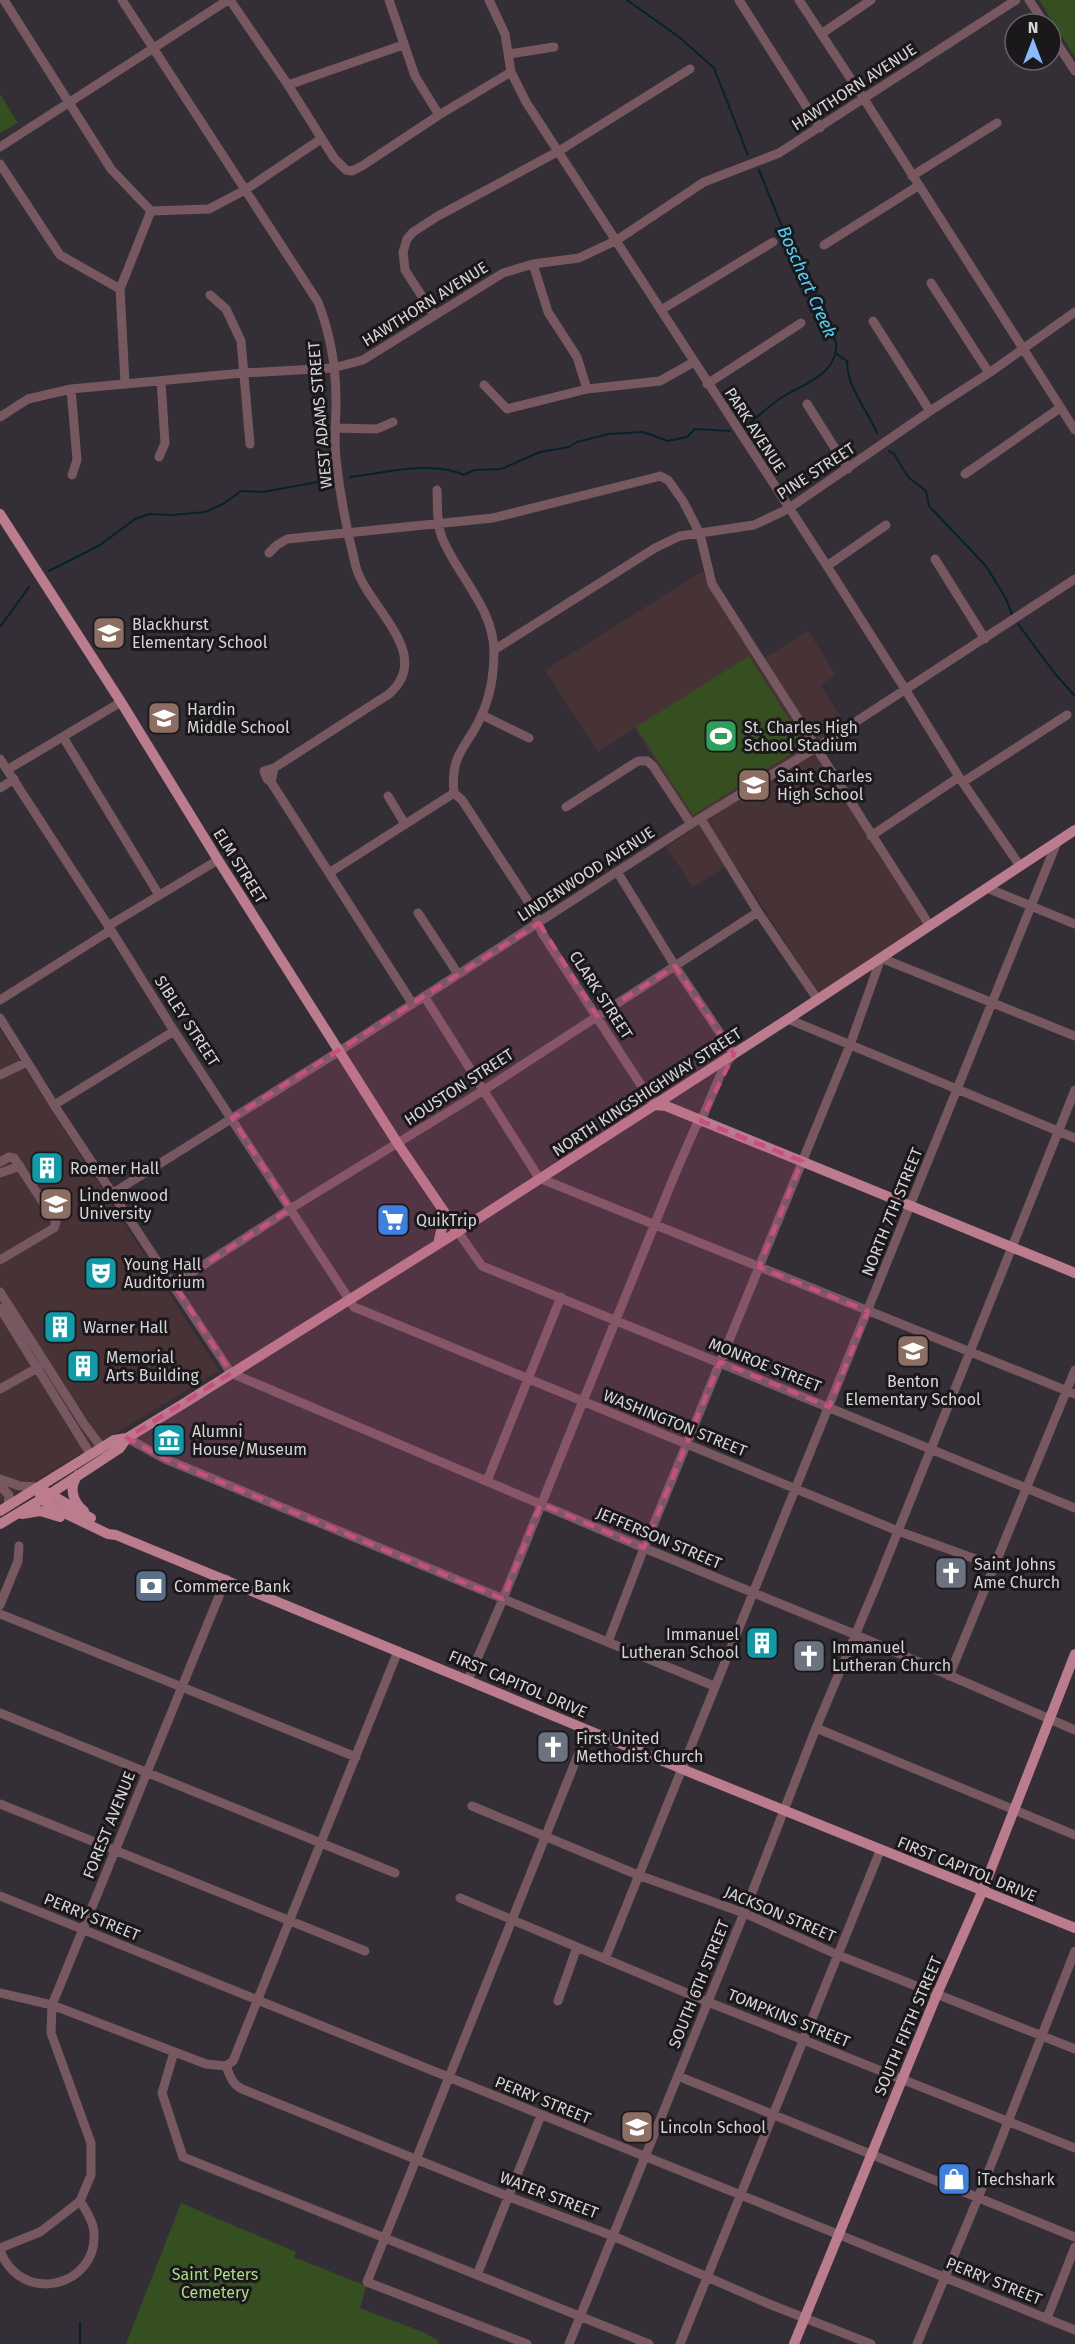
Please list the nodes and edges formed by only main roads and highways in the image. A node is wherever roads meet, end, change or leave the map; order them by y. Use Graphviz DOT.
graph roads {
  1 [pos="0,514"];
  2 [pos="1074,832"];
  3 [pos="654,1105"];
  4 [pos="442,1208"];
  5 [pos="458,1232"];
  6 [pos="438,1244"];
  7 [pos="1075,1273"];
  8 [pos="127,1438"];
  9 [pos="80,1473"];
  10 [pos="38,1487"];
  11 [pos="46,1497"];
  12 [pos="8,1510"];
  13 [pos="0,1524"];
  14 [pos="101,1524"];
  15 [pos="112,1534"];
  16 [pos="1075,1654"];
  17 [pos="982,1892"];
  18 [pos="1075,1928"];
  19 [pos="794,2344"];
  1 -- 4 [label="main road, ELM STREET"];
  2 -- 3 [label="main road, NORTH KINGSHIGHWAY STREET"];
  3 -- 5 [label="main road, NORTH KINGSHIGHWAY STREET"];
  3 -- 7 [label="main road"];
  4 -- 5 [label="main road, ELM STREET"];
  4 -- 6 [label="main road"];
  5 -- 6 [label="main road, NORTH KINGSHIGHWAY STREET"];
  6 -- 8 [label="main road, NORTH KINGSHIGHWAY STREET"];
  8 -- 9 [label="main road"];
  8 -- 10 [label="main road"];
  9 -- 11 [label="main road"];
  9 -- 14 [label="main road"];
  10 -- 11 [label="main road"];
  10 -- 12 [label="main road"];
  11 -- 12 [label="main road"];
  11 -- 14 [label="main road, FIRST CAPITOL DRIVE"];
  11 -- 15 [label="main road, FIRST CAPITOL DRIVE"];
  12 -- 13 [label="main road"];
  12 -- 15 [label="main road"];
  14 -- 15 [label="main road, FIRST CAPITOL DRIVE"];
  15 -- 17 [label="main road, FIRST CAPITOL DRIVE"];
  16 -- 17 [label="main road, SOUTH FIFTH STREET"];
  17 -- 18 [label="main road, FIRST CAPITOL DRIVE"];
  17 -- 19 [label="main road, SOUTH FIFTH STREET"];
}
